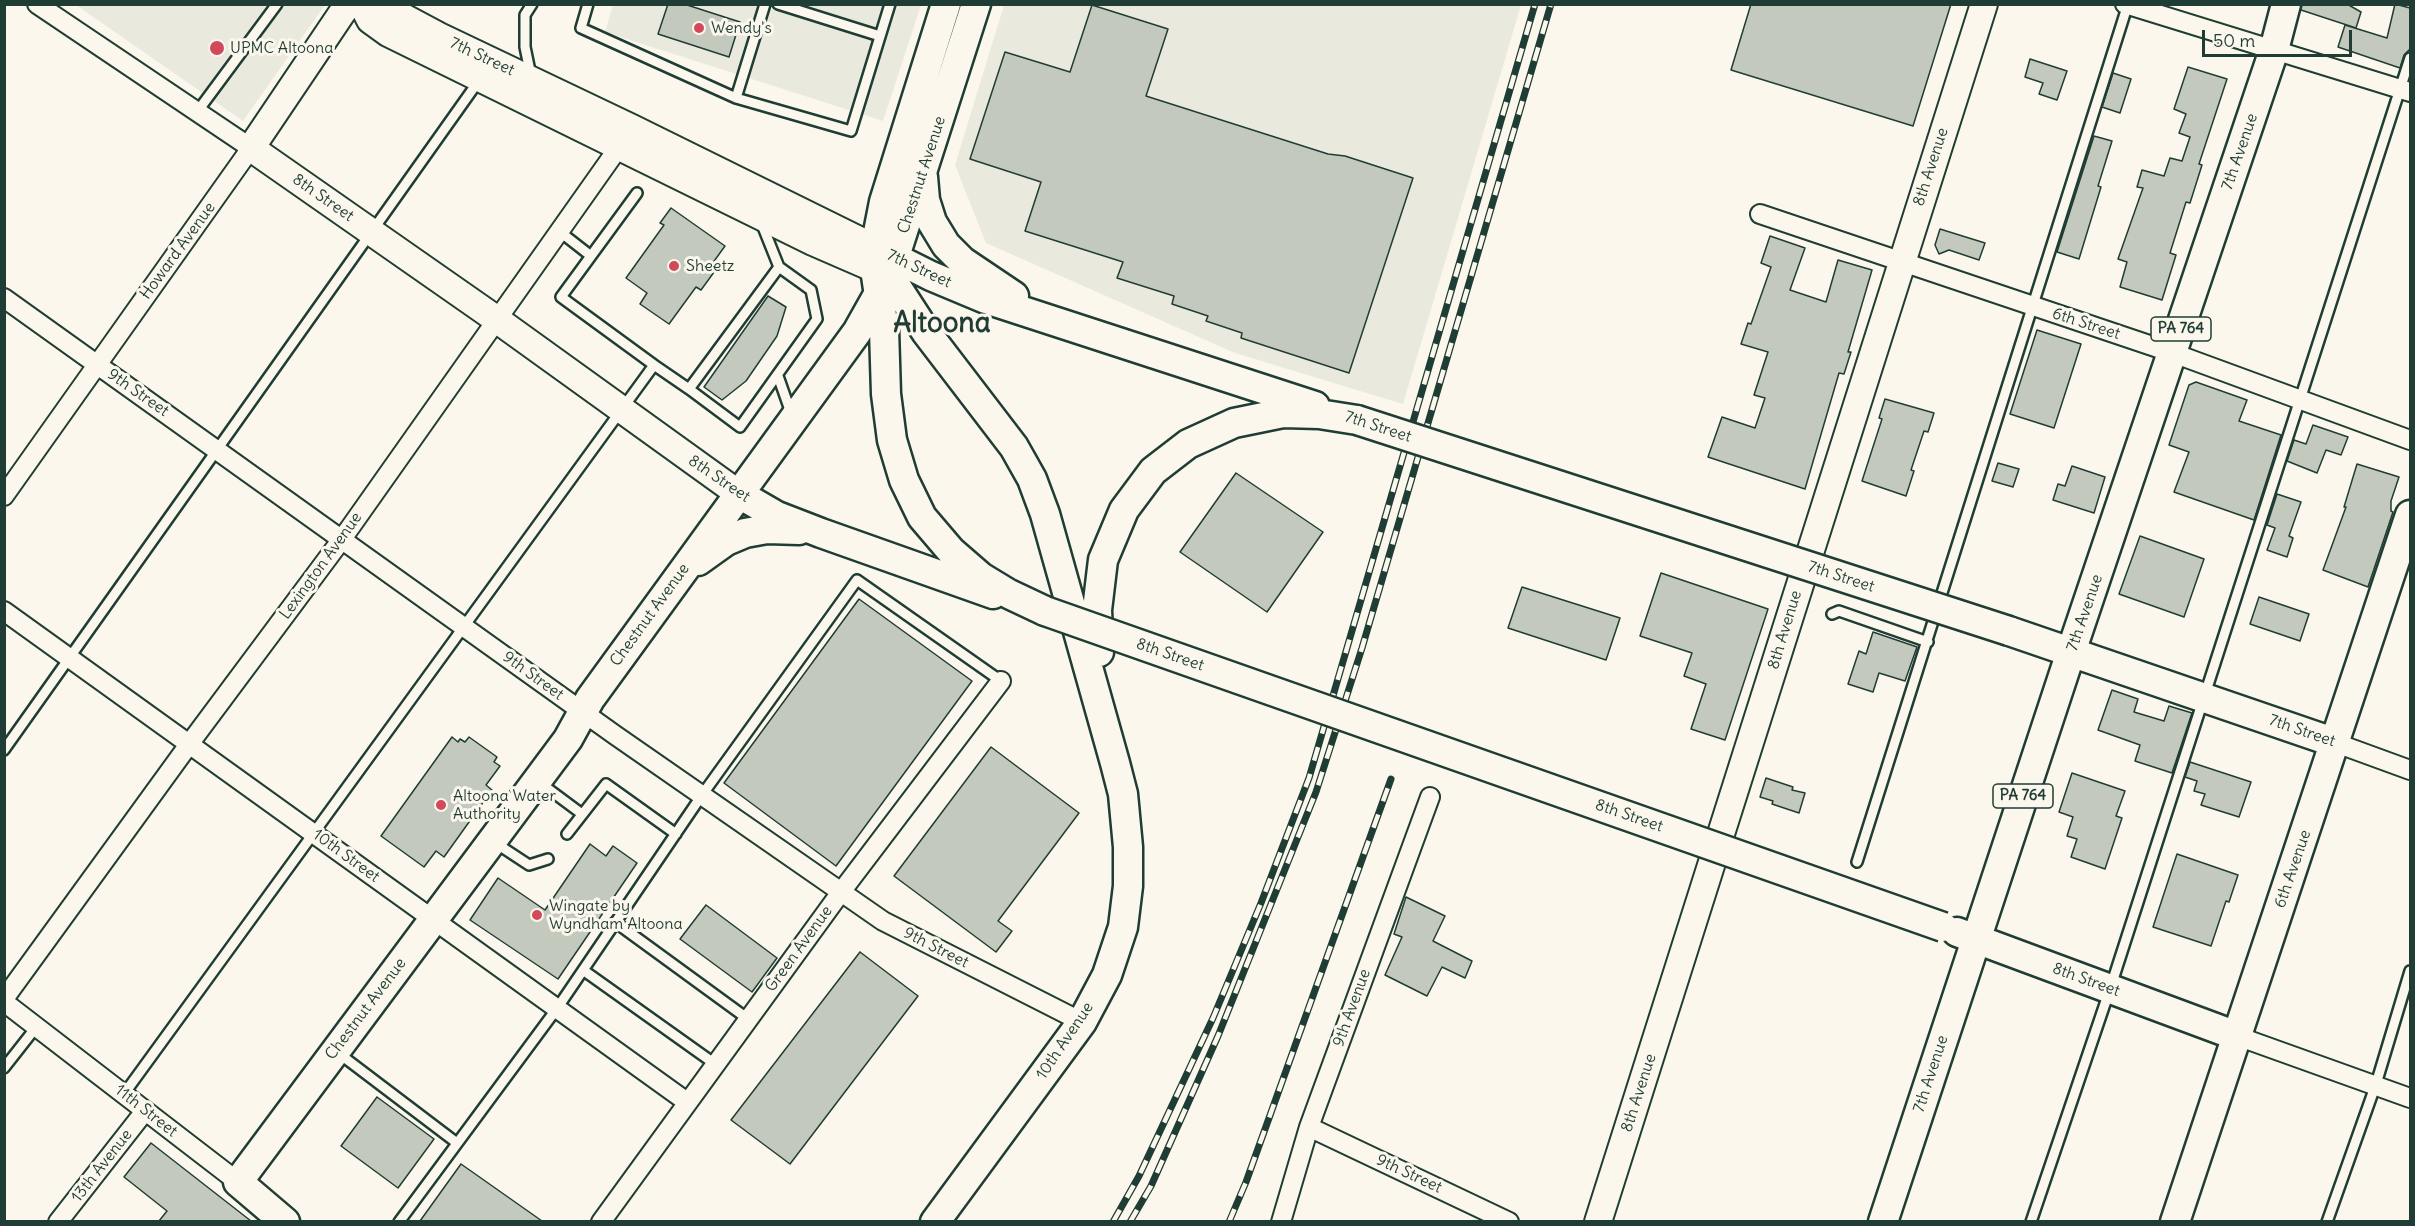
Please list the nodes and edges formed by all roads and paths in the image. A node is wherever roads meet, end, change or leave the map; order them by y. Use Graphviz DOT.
graph roads {
  1 [pos="277,4"];
  2 [pos="348,4"];
  3 [pos="362,4"];
  4 [pos="379,4"];
  5 [pos="412,4"];
  6 [pos="532,4"];
  7 [pos="588,4"];
  8 [pos="765,4"];
  9 [pos="778,4"];
  10 [pos="890,4"];
  11 [pos="946,4"];
  12 [pos="976,4"];
  13 [pos="1984,4"];
  14 [pos="2286,4"];
  15 [pos="2127,5"];
  16 [pos="44,6"];
  17 [pos="439,36"];
  18 [pos="880,36"];
  19 [pos="2274,50"];
  20 [pos="2410,57"];
  21 [pos="480,78"];
  22 [pos="532,81"];
  23 [pos="2406,91"];
  24 [pos="736,98"];
  25 [pos="196,112"];
  26 [pos="626,137"];
  27 [pos="252,148"];
  28 [pos="923,173"];
  29 [pos="637,193"];
  30 [pos="1760,214"];
  31 [pos="758,215"];
  32 [pos="559,231"];
  33 [pos="371,232"];
  34 [pos="591,256"];
  35 [pos="1901,261"];
  36 [pos="779,267"];
  37 [pos="882,269"];
  38 [pos="4,298"];
  39 [pos="2034,307"];
  40 [pos="496,319"];
  41 [pos="1086,330"];
  42 [pos="2173,353"];
  43 [pos="97,364"];
  44 [pos="654,364"];
  45 [pos="778,376"];
  46 [pos="689,389"];
  47 [pos="2300,401"];
  48 [pos="621,411"];
  49 [pos="1357,420"];
  50 [pos="794,421"];
  51 [pos="2410,440"];
  52 [pos="217,450"];
  53 [pos="739,494"];
  54 [pos="4,496"];
  55 [pos="2410,515"];
  56 [pos="821,533"];
  57 [pos="342,539"];
  58 [pos="677,577"];
  59 [pos="4,611"];
  60 [pos="1045,611"];
  61 [pos="1832,614"];
  62 [pos="464,627"];
  63 [pos="1928,642"];
  64 [pos="2071,652"];
  65 [pos="70,658"];
  66 [pos="1002,681"];
  67 [pos="2204,697"];
  68 [pos="582,711"];
  69 [pos="190,743"];
  70 [pos="2336,743"];
  71 [pos="4,750"];
  72 [pos="1115,763"];
  73 [pos="2410,770"];
  74 [pos="537,781"];
  75 [pos="702,795"];
  76 [pos="1430,797"];
  77 [pos="582,814"];
  78 [pos="314,832"];
  79 [pos="567,834"];
  80 [pos="676,834"];
  81 [pos="492,841"];
  82 [pos="548,859"];
  83 [pos="1857,862"];
  84 [pos="841,892"];
  85 [pos="434,918"];
  86 [pos="615,922"];
  87 [pos="1976,940"];
  88 [pos="583,970"];
  89 [pos="2410,971"];
  90 [pos="2110,989"];
  91 [pos="4,1000"];
  92 [pos="558,1007"];
  93 [pos="748,1019"];
  94 [pos="1082,1022"];
  95 [pos="37,1026"];
  96 [pos="2237,1036"];
  97 [pos="336,1051"];
  98 [pos="715,1064"];
  99 [pos="4,1068"];
  100 [pos="2376,1084"];
  101 [pos="124,1094"];
  102 [pos="2410,1098"];
  103 [pos="687,1102"];
  104 [pos="145,1111"];
  105 [pos="1309,1127"];
  106 [pos="458,1143"];
  107 [pos="238,1182"];
  108 [pos="58,1221"];
  109 [pos="285,1221"];
  110 [pos="399,1221"];
  111 [pos="601,1221"];
  112 [pos="935,1221"];
  113 [pos="1281,1221"];
  114 [pos="1509,1221"];
  115 [pos="1598,1221"];
  116 [pos="1883,1221"];
  117 [pos="2031,1221"];
  118 [pos="2175,1221"];
  119 [pos="2327,1221"];
  1 -- 25 [label="lane"];
  2 -- 27 [label="main road, Howard Avenue"];
  3 -- 21 [label="main road, 7th Street"];
  4 -- 17 [label="main road, 7th Street"];
  5 -- 17 [label="main road"];
  6 -- 22 [label="lane"];
  7 -- 24 [label="lane"];
  8 -- 24 [label="lane"];
  9 -- 18 [label="lane"];
  10 -- 18 [label="lane"];
  11 -- 37 [label="main road, Chestnut Avenue"];
  12 -- 28 [label="main road, Chestnut Avenue"];
  13 -- 35 [label="main road, 8th Avenue"];
  14 -- 19 [label="main road, 7th Avenue / PA 764"];
  15 -- 19 [label="street"];
  15 -- 39 [label="lane"];
  16 -- 25 [label="street, 8th Street"];
  17 -- 22 [label="main road, 7th Street"];
  18 -- 24 [label="lane"];
  19 -- 23 [label="street"];
  19 -- 42 [label="main road, 7th Avenue / PA 764"];
  20 -- 23 [label="lane"];
  21 -- 26 [label="main road, 7th Street"];
  21 -- 33 [label="lane"];
  22 -- 26 [label="main road, 7th Street"];
  23 -- 47 [label="lane"];
  25 -- 27 [label="street, 8th Street"];
  26 -- 31 [label="main road, 7th Street"];
  26 -- 32 [label="street, Lexington Avenue"];
  26 -- 37 [label="main road, 7th Street"];
  27 -- 33 [label="main road, 8th Street"];
  27 -- 43 [label="street, Howard Avenue"];
  28 -- 37 [label="main road, Chestnut Avenue"];
  28 -- 41 [label="main road"];
  29 -- 34 [label="lane"];
  30 -- 35 [label="street, 6th Street"];
  31 -- 36 [label="lane"];
  31 -- 37 [label="main road, 7th Street"];
  32 -- 34 [label="lane"];
  32 -- 40 [label="street, Lexington Avenue"];
  33 -- 40 [label="main road, 8th Street"];
  33 -- 52 [label="lane"];
  34 -- 44 [label="lane"];
  35 -- 39 [label="street, 6th Street"];
  35 -- 115 [label="main road, 8th Avenue"];
  36 -- 45 [label="lane"];
  36 -- 46 [label="lane"];
  37 -- 41 [label="main road, 7th Street"];
  37 -- 50 [label="main road, Chestnut Avenue"];
  37 -- 60 [label="main road"];
  37 -- 72 [label="main road"];
  38 -- 43 [label="street, 9th Street"];
  39 -- 42 [label="street, 6th Street"];
  39 -- 63 [label="lane"];
  40 -- 48 [label="main road, 8th Street"];
  40 -- 57 [label="street, Lexington Avenue"];
  41 -- 49 [label="main road, 7th Street"];
  42 -- 47 [label="street, 6th Street"];
  42 -- 64 [label="main road, 7th Avenue / PA 764"];
  43 -- 52 [label="street, 9th Street"];
  43 -- 54 [label="street, Howard Avenue"];
  44 -- 46 [label="lane"];
  44 -- 48 [label="lane"];
  45 -- 46 [label="lane"];
  45 -- 50 [label="lane"];
  47 -- 51 [label="street, 6th Street"];
  47 -- 67 [label="lane"];
  48 -- 53 [label="main road, 8th Street"];
  48 -- 62 [label="lane"];
  49 -- 64 [label="main road, 7th Street, bridge"];
  49 -- 72 [label="main road"];
  50 -- 53 [label="main road, Chestnut Avenue"];
  52 -- 57 [label="street, 9th Street"];
  52 -- 65 [label="lane"];
  53 -- 56 [label="main road, 8th Street"];
  53 -- 58 [label="main road, Chestnut Avenue"];
  55 -- 70 [label="main road, 6th Avenue"];
  56 -- 58 [label="main road"];
  56 -- 60 [label="main road, 8th Street"];
  57 -- 62 [label="street, 9th Street"];
  57 -- 69 [label="street, Lexington Avenue"];
  58 -- 68 [label="main road, Chestnut Avenue"];
  59 -- 65 [label="street, 10th Street"];
  60 -- 87 [label="main road, 8th Street, bridge"];
  61 -- 63 [label="lane"];
  62 -- 68 [label="street, 9th Street"];
  62 -- 78 [label="lane"];
  63 -- 83 [label="lane"];
  64 -- 67 [label="main road, 7th Street"];
  64 -- 87 [label="main road, 7th Avenue / PA 764"];
  65 -- 69 [label="street, 10th Street"];
  65 -- 71 [label="lane"];
  66 -- 75 [label="lane"];
  66 -- 84 [label="street, Green Avenue"];
  67 -- 70 [label="main road, 7th Street"];
  67 -- 90 [label="lane"];
  68 -- 74 [label="main road, Chestnut Avenue"];
  68 -- 75 [label="street, 9th Street"];
  69 -- 78 [label="street, 10th Street"];
  69 -- 91 [label="street, Lexington Avenue"];
  70 -- 73 [label="street, 7th Street"];
  70 -- 96 [label="main road, 6th Avenue"];
  72 -- 94 [label="main road, 10th Avenue"];
  74 -- 77 [label="lane"];
  74 -- 81 [label="main road, Chestnut Avenue"];
  75 -- 80 [label="lane"];
  75 -- 84 [label="street, 9th Street"];
  76 -- 105 [label="street, 9th Avenue"];
  77 -- 79 [label="lane"];
  77 -- 80 [label="lane"];
  78 -- 85 [label="street, 10th Street"];
  78 -- 101 [label="lane"];
  80 -- 86 [label="lane"];
  81 -- 82 [label="lane"];
  81 -- 85 [label="main road, Chestnut Avenue"];
  84 -- 93 [label="street, Green Avenue"];
  84 -- 94 [label="street, 9th Street"];
  85 -- 92 [label="street, 10th Street"];
  85 -- 97 [label="main road, Chestnut Avenue"];
  86 -- 88 [label="lane"];
  86 -- 93 [label="lane"];
  87 -- 90 [label="main road, 8th Street"];
  87 -- 116 [label="main road, 7th Avenue / PA 764"];
  88 -- 92 [label="lane"];
  88 -- 98 [label="lane"];
  89 -- 100 [label="lane"];
  90 -- 96 [label="main road, 8th Street"];
  90 -- 117 [label="lane"];
  91 -- 95 [label="street, 11th Street"];
  92 -- 103 [label="street, 10th Street"];
  92 -- 106 [label="lane"];
  93 -- 98 [label="street, Green Avenue"];
  94 -- 112 [label="main road, 10th Avenue"];
  95 -- 99 [label="lane"];
  95 -- 101 [label="street, 11th Street"];
  96 -- 100 [label="street, 8th Street"];
  96 -- 118 [label="main road, 6th Avenue"];
  97 -- 106 [label="lane"];
  97 -- 107 [label="main road, Chestnut Avenue"];
  98 -- 103 [label="street, Green Avenue"];
  100 -- 102 [label="street, 8th Street"];
  100 -- 119 [label="lane"];
  101 -- 104 [label="street, 11th Street"];
  103 -- 111 [label="street, Green Avenue"];
  104 -- 107 [label="street, 11th Street"];
  104 -- 108 [label="street, 13th Avenue"];
  105 -- 113 [label="street, 9th Avenue"];
  105 -- 114 [label="street, 9th Street"];
  106 -- 110 [label="lane"];
  107 -- 109 [label="main road, 11th Street"];
}
